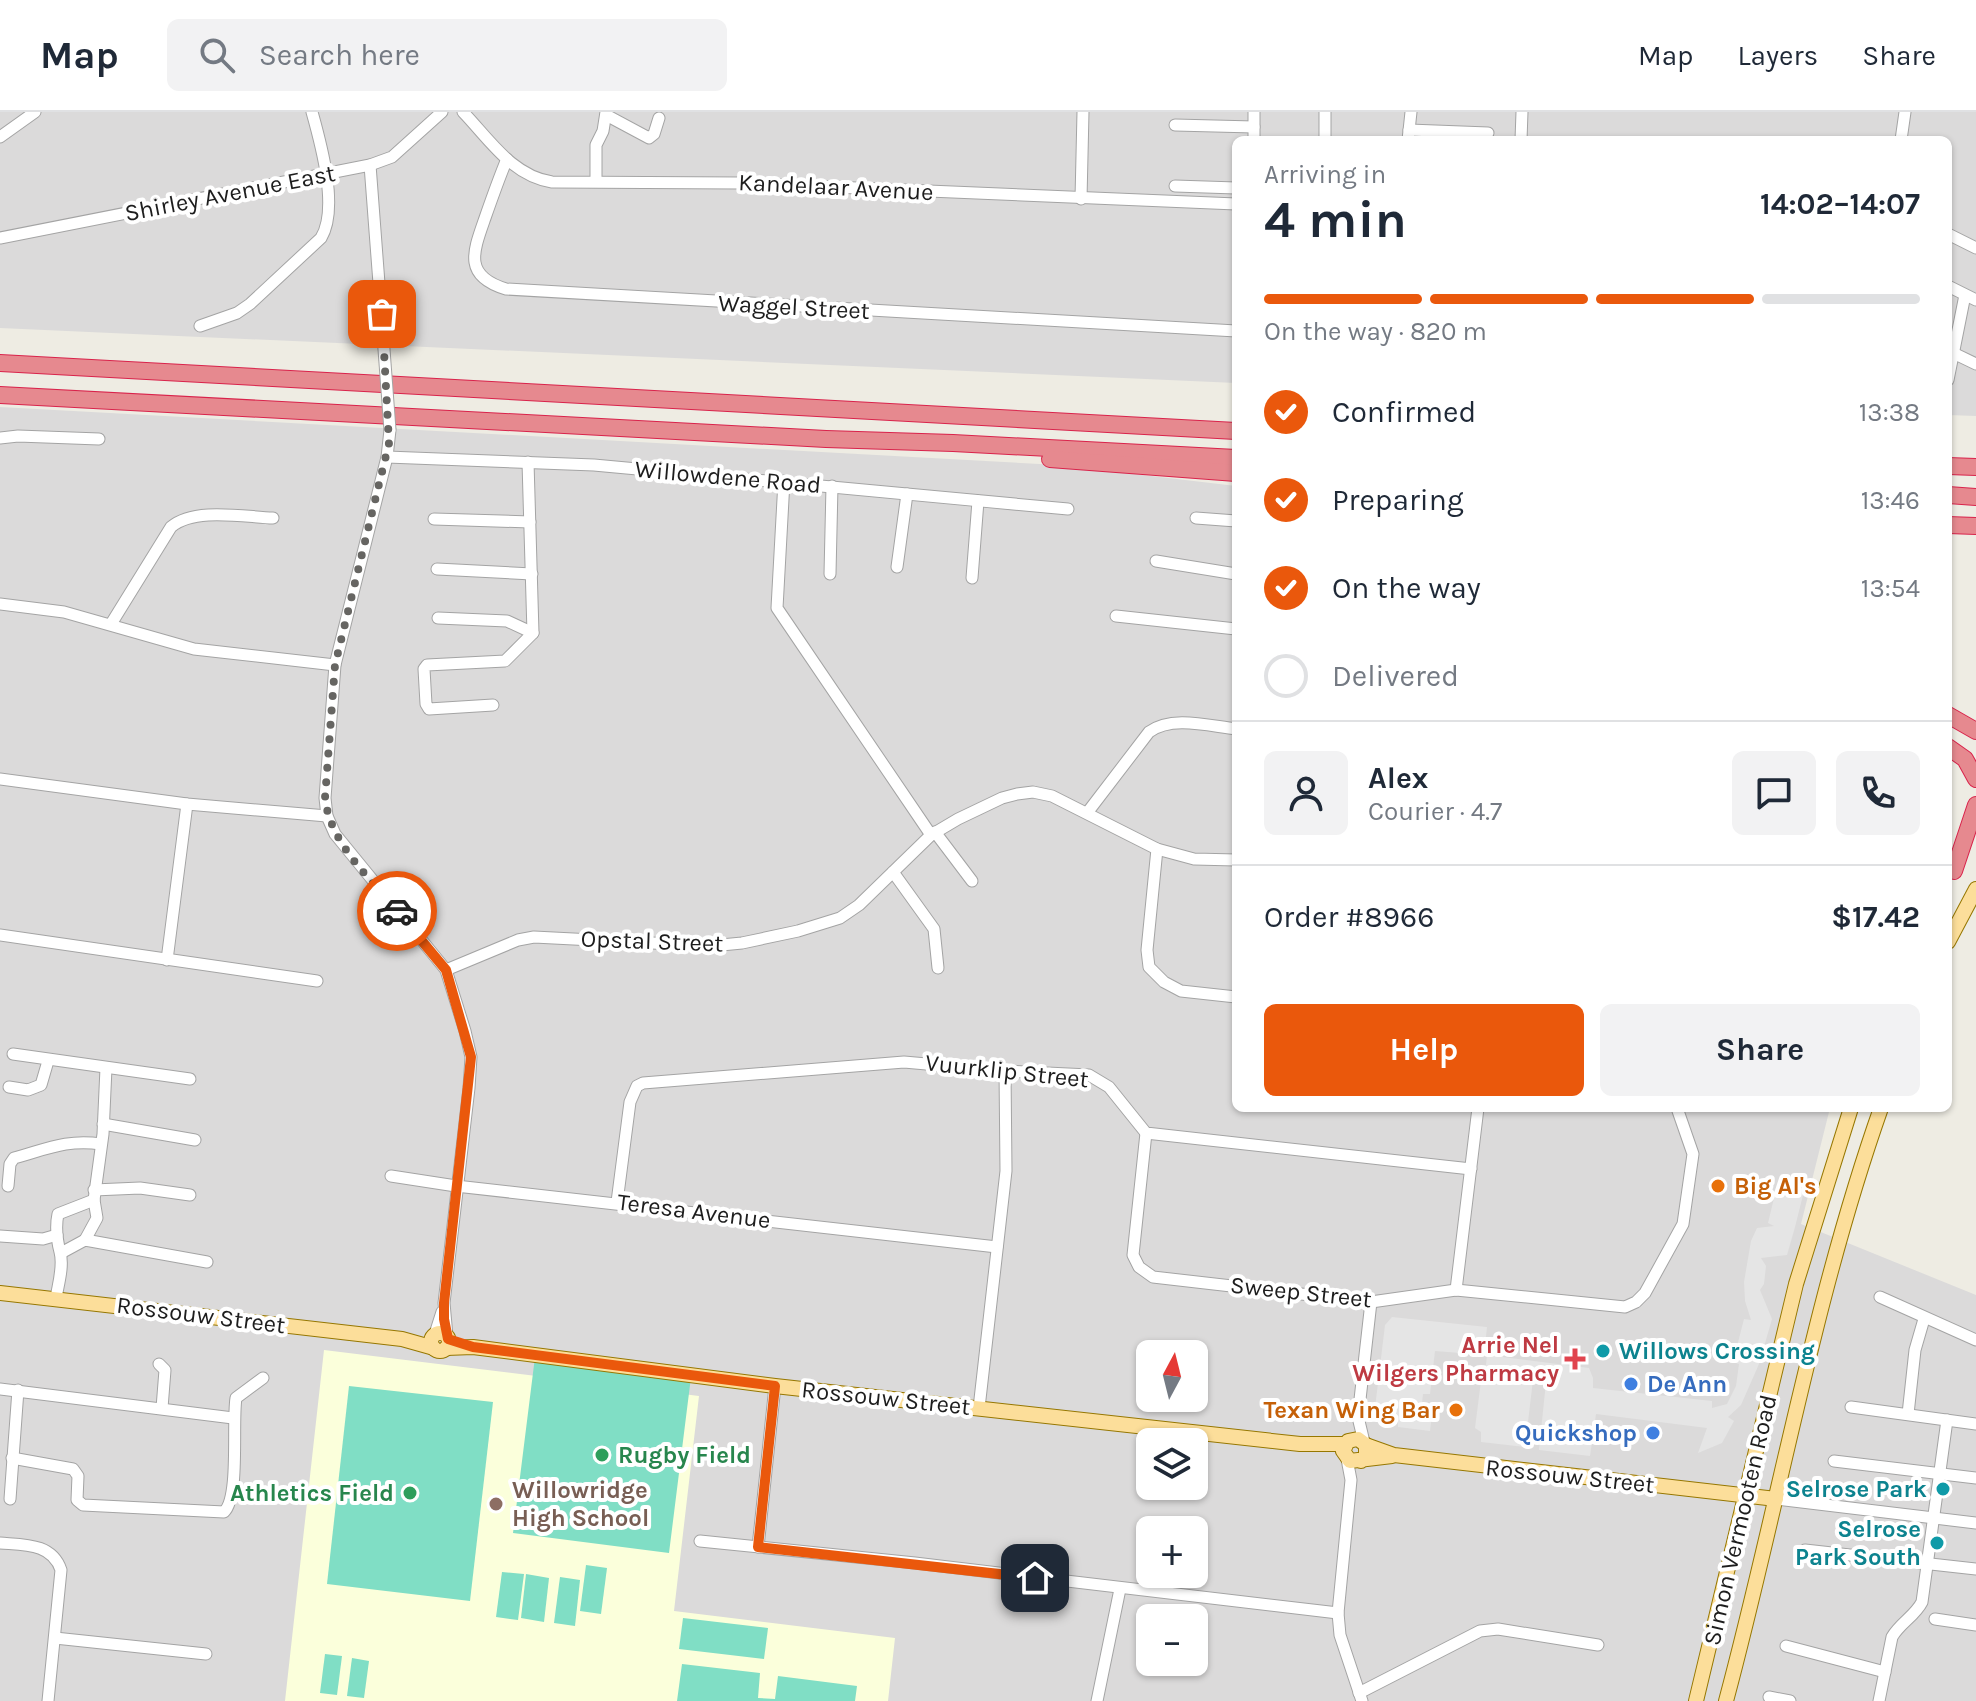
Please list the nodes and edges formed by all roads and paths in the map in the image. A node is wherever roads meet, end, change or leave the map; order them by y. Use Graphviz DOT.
graph roads {
  1 [pos="35,112"];
  2 [pos="312,112"];
  3 [pos="442,112"];
  4 [pos="463,112"];
  5 [pos="1083,112"];
  6 [pos="1254,112"];
  7 [pos="1325,112"];
  8 [pos="1411,112"];
  9 [pos="1522,112"];
  10 [pos="1905,112"];
  11 [pos="606,114"];
  12 [pos="659,118"];
  13 [pos="1175,125"];
  14 [pos="1254,127"];
  15 [pos="1488,133"];
  16 [pos="1409,135"];
  17 [pos="1254,136"];
  18 [pos="1325,136"];
  19 [pos="1521,136"];
  20 [pos="1902,136"];
  21 [pos="0,137"];
  22 [pos="507,159"];
  23 [pos="370,165"];
  24 [pos="324,174"];
  25 [pos="596,181"];
  26 [pos="1175,186"];
  27 [pos="1232,188"];
  28 [pos="1081,199"];
  29 [pos="1232,204"];
  30 [pos="1952,236"];
  31 [pos="0,238"];
  32 [pos="1976,248"];
  33 [pos="1952,288"];
  34 [pos="1970,298"];
  35 [pos="200,326"];
  36 [pos="1232,331"];
  37 [pos="1952,346"];
  38 [pos="1952,352"];
  39 [pos="0,362"];
  40 [pos="1976,364"];
  41 [pos="0,395"];
  42 [pos="1232,431"];
  43 [pos="0,438"];
  44 [pos="99,439"];
  45 [pos="826,439"];
  46 [pos="387,457"];
  47 [pos="1232,458"];
  48 [pos="528,462"];
  49 [pos="1952,466"];
  50 [pos="1976,467"];
  51 [pos="1232,473"];
  52 [pos="784,481"];
  53 [pos="832,486"];
  54 [pos="907,494"];
  55 [pos="1952,495"];
  56 [pos="1976,497"];
  57 [pos="978,501"];
  58 [pos="1068,509"];
  59 [pos="273,518"];
  60 [pos="1196,518"];
  61 [pos="434,519"];
  62 [pos="1232,521"];
  63 [pos="530,522"];
  64 [pos="1952,525"];
  65 [pos="1976,526"];
  66 [pos="1156,561"];
  67 [pos="897,567"];
  68 [pos="437,569"];
  69 [pos="1232,573"];
  70 [pos="532,574"];
  71 [pos="830,574"];
  72 [pos="972,578"];
  73 [pos="0,604"];
  74 [pos="1116,616"];
  75 [pos="438,618"];
  76 [pos="111,624"];
  77 [pos="1232,629"];
  78 [pos="533,633"];
  79 [pos="335,665"];
  80 [pos="493,705"];
  81 [pos="1952,714"];
  82 [pos="1952,716"];
  83 [pos="1976,719"];
  84 [pos="1232,729"];
  85 [pos="1976,731"];
  86 [pos="1952,738"];
  87 [pos="1952,750"];
  88 [pos="1976,753"];
  89 [pos="0,779"];
  90 [pos="1976,779"];
  91 [pos="187,804"];
  92 [pos="1976,805"];
  93 [pos="1087,813"];
  94 [pos="327,816"];
  95 [pos="1976,830"];
  96 [pos="933,833"];
  97 [pos="1157,849"];
  98 [pos="1232,860"];
  99 [pos="893,872"];
  100 [pos="1952,874"];
  101 [pos="1952,875"];
  102 [pos="972,881"];
  103 [pos="1976,889"];
  104 [pos="1952,934"];
  105 [pos="0,935"];
  106 [pos="167,960"];
  107 [pos="938,968"];
  108 [pos="446,970"];
  109 [pos="317,981"];
  110 [pos="1232,997"];
  111 [pos="13,1054"];
  112 [pos="48,1061"];
  113 [pos="106,1068"];
  114 [pos="1005,1071"];
  115 [pos="190,1079"];
  116 [pos="9,1087"];
  117 [pos="1478,1112"];
  118 [pos="1678,1112"];
  119 [pos="1850,1112"];
  120 [pos="1880,1112"];
  121 [pos="103,1124"];
  122 [pos="1146,1133"];
  123 [pos="195,1140"];
  124 [pos="101,1144"];
  125 [pos="1471,1169"];
  126 [pos="391,1176"];
  127 [pos="8,1186"];
  128 [pos="456,1186"];
  129 [pos="94,1195"];
  130 [pos="190,1195"];
  131 [pos="617,1202"];
  132 [pos="57,1235"];
  133 [pos="0,1236"];
  134 [pos="85,1240"];
  135 [pos="997,1247"];
  136 [pos="61,1253"];
  137 [pos="207,1262"];
  138 [pos="1456,1290"];
  139 [pos="0,1293"];
  140 [pos="1880,1297"];
  141 [pos="56,1298"];
  142 [pos="1371,1302"];
  143 [pos="1924,1319"];
  144 [pos="440,1340"];
  145 [pos="1976,1340"];
  146 [pos="159,1364"];
  147 [pos="263,1378"];
  148 [pos="775,1386"];
  149 [pos="0,1389"];
  150 [pos="18,1390"];
  151 [pos="1851,1407"];
  152 [pos="162,1408"];
  153 [pos="979,1408"];
  154 [pos="1908,1414"];
  155 [pos="1358,1417"];
  156 [pos="233,1418"];
  157 [pos="1947,1420"];
  158 [pos="1976,1424"];
  159 [pos="1365,1444"];
  160 [pos="1351,1454"];
  161 [pos="1394,1455"];
  162 [pos="12,1458"];
  163 [pos="1834,1461"];
  164 [pos="1939,1472"];
  165 [pos="1976,1478"];
  166 [pos="1746,1495"];
  167 [pos="10,1499"];
  168 [pos="1776,1499"];
  169 [pos="1932,1518"];
  170 [pos="1976,1523"];
  171 [pos="700,1541"];
  172 [pos="0,1543"];
  173 [pos="758,1547"];
  174 [pos="1805,1550"];
  175 [pos="1927,1563"];
  176 [pos="1976,1569"];
  177 [pos="1120,1589"];
  178 [pos="1338,1613"];
  179 [pos="1935,1619"];
  180 [pos="1976,1625"];
  181 [pos="55,1638"];
  182 [pos="1598,1645"];
  183 [pos="1786,1646"];
  184 [pos="206,1654"];
  185 [pos="1885,1672"];
  186 [pos="1361,1697"];
  187 [pos="1769,1697"];
  188 [pos="48,1701"];
  189 [pos="1097,1701"];
  190 [pos="1696,1701"];
  191 [pos="1726,1701"];
  192 [pos="1790,1701"];
  193 [pos="1879,1701"];
  1 -- 21 [label="street"];
  2 -- 24 [label="street"];
  3 -- 23 [label="street, Shirley Avenue East"];
  4 -- 22 [label="street, Kandelaar Avenue"];
  5 -- 28 [label="street"];
  6 -- 14 [label="street"];
  7 -- 18 [label="street"];
  8 -- 16 [label="street"];
  9 -- 19 [label="street"];
  10 -- 20 [label="street"];
  11 -- 12 [label="street"];
  11 -- 25 [label="street"];
  13 -- 14 [label="street"];
  14 -- 17 [label="street"];
  15 -- 16 [label="street"];
  22 -- 25 [label="street, Kandelaar Avenue"];
  22 -- 36 [label="street, Waggel Street"];
  23 -- 24 [label="street, Shirley Avenue East"];
  23 -- 46 [label="street, bridge"];
  24 -- 31 [label="street, Shirley Avenue East"];
  24 -- 35 [label="street"];
  25 -- 28 [label="street, Kandelaar Avenue"];
  26 -- 27 [label="street"];
  28 -- 29 [label="street, Kandelaar Avenue"];
  30 -- 32 [label="street"];
  33 -- 34 [label="street"];
  34 -- 37 [label="street"];
  38 -- 40 [label="street"];
  39 -- 42 [label="highway"];
  41 -- 45 [label="highway"];
  43 -- 44 [label="street"];
  45 -- 47 [label="highway"];
  45 -- 51 [label="highway"];
  46 -- 48 [label="street, Willowdene Road"];
  46 -- 79 [label="street"];
  48 -- 52 [label="street, Willowdene Road"];
  48 -- 63 [label="street"];
  49 -- 50 [label="highway"];
  52 -- 53 [label="street, Willowdene Road"];
  52 -- 96 [label="street"];
  53 -- 54 [label="street, Willowdene Road"];
  53 -- 71 [label="street"];
  54 -- 57 [label="street, Willowdene Road"];
  54 -- 67 [label="street"];
  55 -- 56 [label="highway"];
  57 -- 58 [label="street, Willowdene Road"];
  57 -- 72 [label="street"];
  59 -- 76 [label="street"];
  60 -- 62 [label="street"];
  61 -- 63 [label="street"];
  63 -- 70 [label="street"];
  64 -- 65 [label="highway"];
  66 -- 69 [label="street"];
  68 -- 70 [label="street"];
  70 -- 78 [label="street"];
  73 -- 76 [label="street"];
  74 -- 77 [label="street"];
  75 -- 78 [label="street"];
  76 -- 79 [label="street"];
  78 -- 80 [label="street"];
  79 -- 94 [label="street"];
  81 -- 83 [label="highway"];
  82 -- 85 [label="highway"];
  84 -- 93 [label="street"];
  86 -- 88 [label="highway"];
  87 -- 90 [label="highway"];
  89 -- 91 [label="street"];
  91 -- 94 [label="street"];
  91 -- 106 [label="street"];
  92 -- 100 [label="highway"];
  93 -- 96 [label="street, Opstal Street"];
  93 -- 97 [label="street, Opstal Street"];
  94 -- 108 [label="street"];
  95 -- 101 [label="main road"];
  96 -- 99 [label="street, Opstal Street"];
  96 -- 102 [label="street"];
  97 -- 98 [label="street, Opstal Street"];
  97 -- 110 [label="street"];
  99 -- 107 [label="street"];
  99 -- 108 [label="street, Opstal Street"];
  103 -- 104 [label="main road"];
  105 -- 106 [label="street"];
  106 -- 109 [label="street"];
  108 -- 128 [label="street"];
  111 -- 112 [label="street"];
  112 -- 113 [label="street"];
  112 -- 116 [label="street"];
  113 -- 115 [label="street"];
  113 -- 121 [label="street"];
  114 -- 122 [label="street, Vuurklip Street"];
  114 -- 131 [label="street, Vuurklip Street"];
  114 -- 135 [label="street"];
  117 -- 125 [label="street"];
  118 -- 138 [label="street, Sweep Street"];
  119 -- 166 [label="main road, Simon Vermooten Road"];
  120 -- 168 [label="main road, Simon Vermooten Road"];
  121 -- 123 [label="street"];
  121 -- 124 [label="street"];
  122 -- 125 [label="street"];
  122 -- 142 [label="street, Sweep Street"];
  124 -- 127 [label="street"];
  124 -- 129 [label="street"];
  125 -- 138 [label="street"];
  126 -- 128 [label="street, Teresa Avenue"];
  128 -- 131 [label="street, Teresa Avenue"];
  128 -- 144 [label="street"];
  129 -- 130 [label="street"];
  129 -- 132 [label="street"];
  129 -- 134 [label="street"];
  131 -- 135 [label="street, Teresa Avenue"];
  132 -- 133 [label="street"];
  132 -- 136 [label="street"];
  134 -- 136 [label="street"];
  134 -- 137 [label="street"];
  135 -- 153 [label="street"];
  136 -- 141 [label="street"];
  138 -- 142 [label="street, Sweep Street"];
  139 -- 141 [label="main road, Rossouw Street"];
  140 -- 143 [label="street"];
  141 -- 144 [label="main road, Rossouw Street"];
  142 -- 155 [label="street"];
  143 -- 145 [label="street"];
  143 -- 154 [label="street"];
  144 -- 148 [label="main road, Rossouw Street"];
  146 -- 152 [label="street"];
  147 -- 156 [label="street"];
  148 -- 153 [label="main road, Rossouw Street"];
  148 -- 173 [label="street"];
  149 -- 150 [label="street"];
  150 -- 152 [label="street"];
  150 -- 162 [label="street"];
  151 -- 154 [label="street"];
  152 -- 156 [label="street"];
  153 -- 160 [label="main road, Rossouw Street"];
  154 -- 157 [label="street"];
  155 -- 159 [label="street"];
  155 -- 160 [label="street"];
  156 -- 162 [label="street"];
  157 -- 158 [label="street"];
  157 -- 164 [label="street"];
  159 -- 160 [label="main road"];
  159 -- 161 [label="main road, Rossouw Street"];
  160 -- 161 [label="main road, Rossouw Street"];
  160 -- 178 [label="street"];
  161 -- 166 [label="main road, Rossouw Street"];
  162 -- 167 [label="street"];
  163 -- 164 [label="street"];
  164 -- 165 [label="street"];
  164 -- 169 [label="street"];
  166 -- 168 [label="main road, Rossouw Street"];
  166 -- 190 [label="main road, Simon Vermooten Road"];
  168 -- 169 [label="street"];
  168 -- 191 [label="main road, Simon Vermooten Road"];
  169 -- 170 [label="street"];
  169 -- 175 [label="street"];
  171 -- 173 [label="street"];
  172 -- 181 [label="street"];
  173 -- 177 [label="street"];
  174 -- 175 [label="street"];
  175 -- 176 [label="street"];
  175 -- 185 [label="street"];
  177 -- 178 [label="street"];
  177 -- 189 [label="street"];
  178 -- 186 [label="street"];
  179 -- 180 [label="street"];
  181 -- 184 [label="street"];
  181 -- 188 [label="street"];
  182 -- 186 [label="street"];
  183 -- 185 [label="street"];
  185 -- 193 [label="street"];
  187 -- 192 [label="street"];
}
